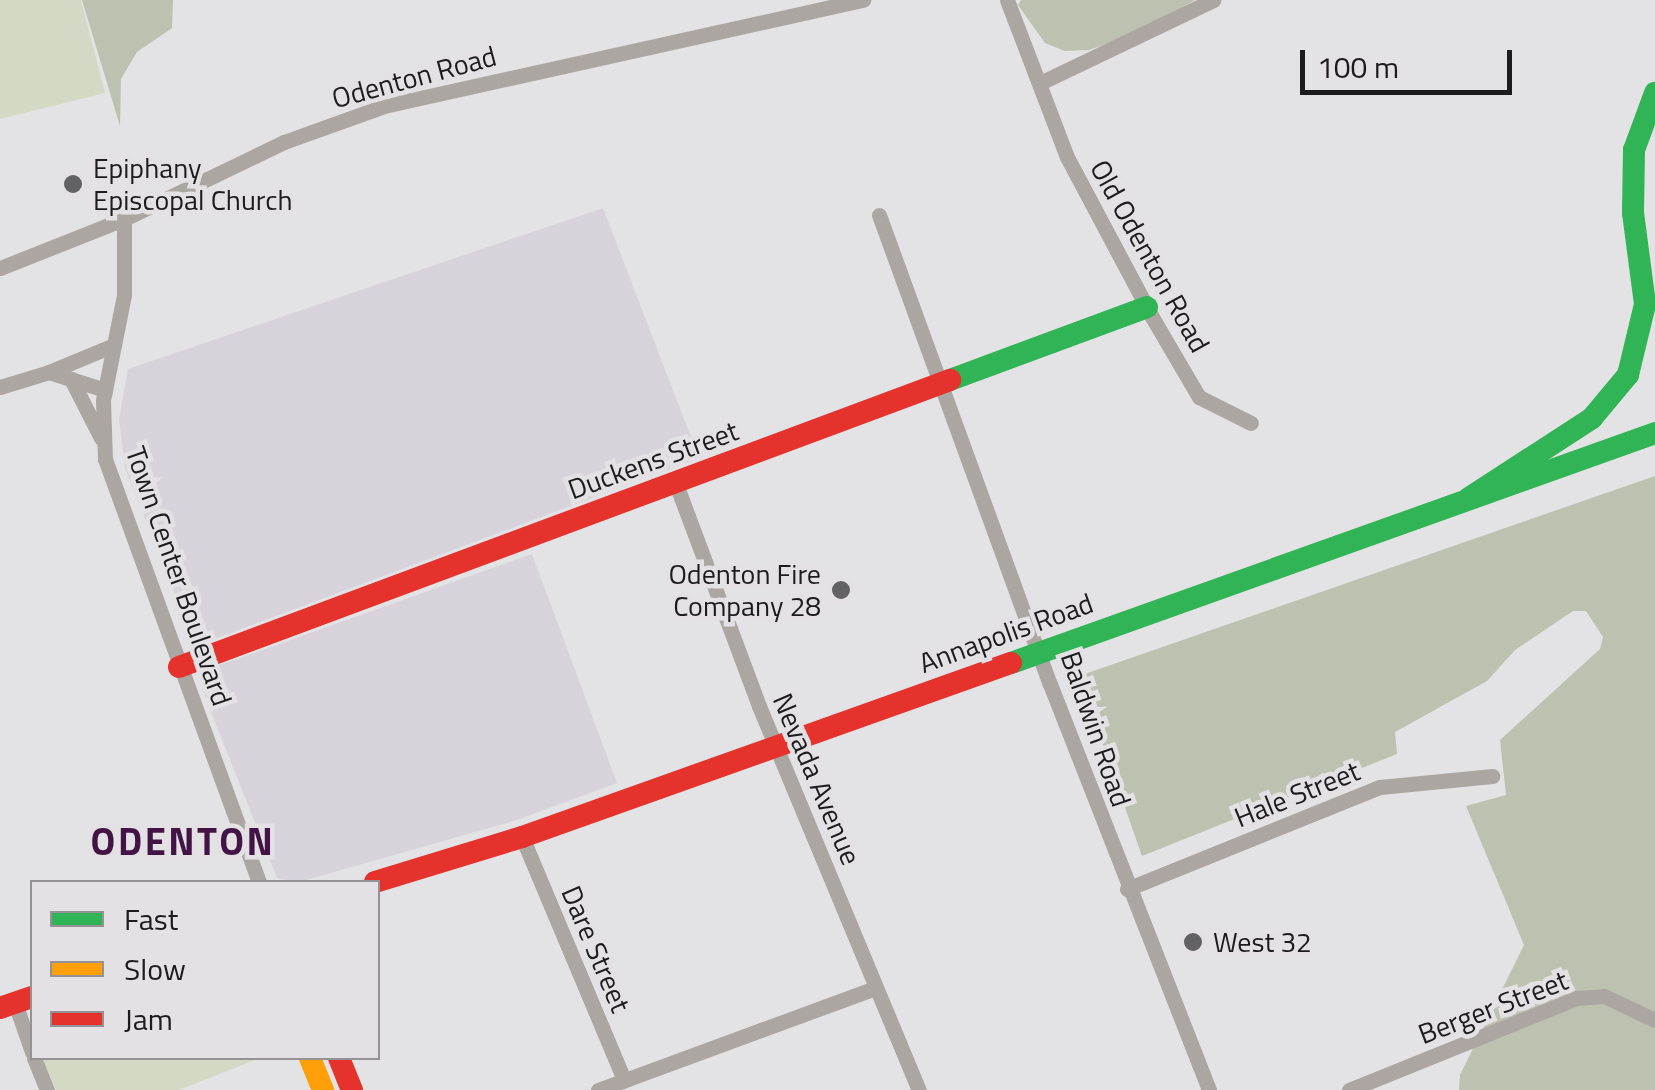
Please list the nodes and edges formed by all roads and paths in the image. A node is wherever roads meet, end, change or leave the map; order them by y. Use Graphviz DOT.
graph roads {
  1 [pos="863,0"];
  2 [pos="1007,0"];
  3 [pos="1213,0"];
  4 [pos="1042,82"];
  5 [pos="1655,92"];
  6 [pos="1633,213"];
  7 [pos="879,214"];
  8 [pos="124,218"];
  9 [pos="0,268"];
  10 [pos="1655,285"];
  11 [pos="1146,307"];
  12 [pos="114,344"];
  13 [pos="50,372"];
  14 [pos="72,379"];
  15 [pos="938,385"];
  16 [pos="0,386"];
  17 [pos="105,390"];
  18 [pos="1250,423"];
  19 [pos="1655,433"];
  20 [pos="102,439"];
  21 [pos="676,484"];
  22 [pos="1468,498"];
  23 [pos="1042,653"];
  24 [pos="179,667"];
  25 [pos="778,747"];
  26 [pos="1492,776"];
  27 [pos="522,837"];
  28 [pos="258,880"];
  29 [pos="380,880"];
  30 [pos="1127,888"];
  31 [pos="875,988"];
  32 [pos="16,1002"];
  33 [pos="1655,1020"];
  34 [pos="30,1043"];
  35 [pos="36,1060"];
  36 [pos="311,1060"];
  37 [pos="341,1060"];
  38 [pos="624,1080"];
  39 [pos="47,1090"];
  40 [pos="323,1090"];
  41 [pos="352,1090"];
  42 [pos="598,1090"];
  43 [pos="918,1090"];
  44 [pos="1209,1090"];
  45 [pos="1349,1090"];
  1 -- 8 [label="street, Odenton Road"];
  2 -- 4 [label="street"];
  3 -- 4 [label="street"];
  4 -- 11 [label="street, Old Odenton Road"];
  5 -- 6 [label="main road"];
  6 -- 10 [label="main road"];
  6 -- 22 [label="main road"];
  7 -- 15 [label="street, Baldwin Road"];
  8 -- 9 [label="street, Odenton Road"];
  8 -- 12 [label="street, Town Center Boulevard"];
  11 -- 15 [label="main road, Duckens Street"];
  11 -- 18 [label="street, Old Odenton Road"];
  12 -- 13 [label="street"];
  12 -- 17 [label="street, Town Center Boulevard"];
  13 -- 14 [label="street"];
  13 -- 16 [label="street"];
  14 -- 17 [label="street"];
  14 -- 20 [label="street"];
  15 -- 21 [label="main road, Duckens Street"];
  15 -- 23 [label="street, Baldwin Road"];
  17 -- 20 [label="street, Town Center Boulevard"];
  19 -- 22 [label="main road, Annapolis Road"];
  20 -- 24 [label="street, Town Center Boulevard"];
  21 -- 24 [label="main road, Duckens Street"];
  21 -- 25 [label="street, Nevada Avenue"];
  22 -- 23 [label="main road, Annapolis Road"];
  23 -- 25 [label="main road, Annapolis Road"];
  23 -- 30 [label="street, Baldwin Road"];
  24 -- 28 [label="street, Town Center Boulevard"];
  25 -- 27 [label="main road, Annapolis Road"];
  25 -- 31 [label="street, Nevada Avenue"];
  26 -- 30 [label="street, Hale Street"];
  27 -- 29 [label="main road, Annapolis Road"];
  27 -- 38 [label="street, Dare Street"];
  30 -- 44 [label="street, Baldwin Road"];
  31 -- 38 [label="street"];
  31 -- 43 [label="street, Nevada Avenue"];
  32 -- 34 [label="street"];
  33 -- 45 [label="street, Berger Street"];
  35 -- 39 [label="street"];
  36 -- 40 [label="main road"];
  37 -- 41 [label="main road"];
  38 -- 42 [label="street"];
}
